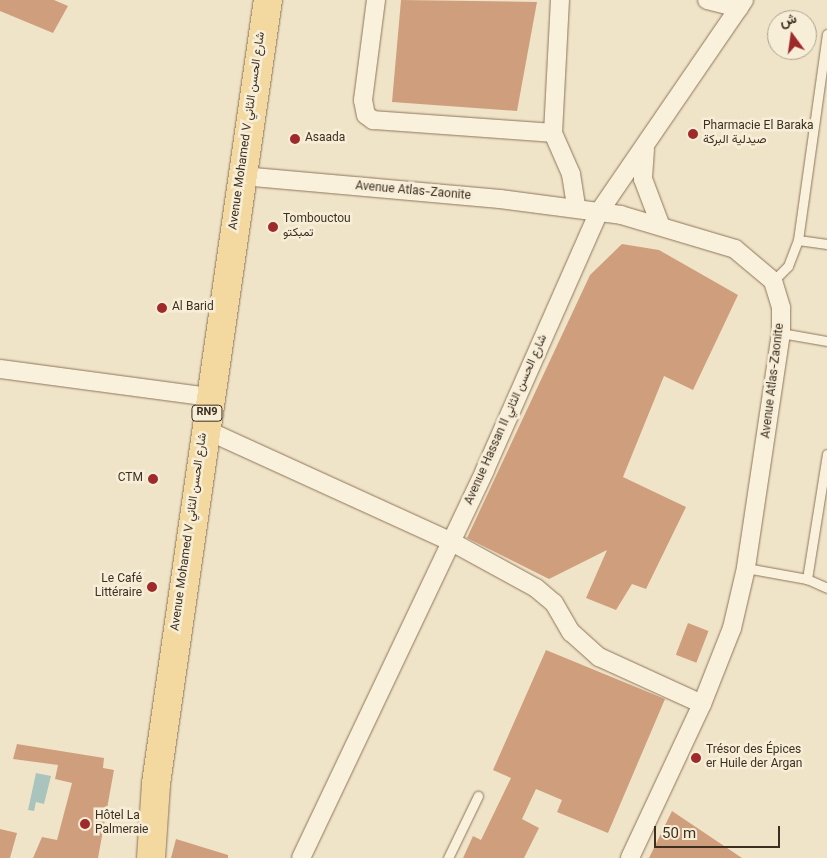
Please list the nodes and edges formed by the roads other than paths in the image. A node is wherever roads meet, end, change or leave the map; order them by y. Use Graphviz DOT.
graph roads {
  1 [pos="268,0"];
  2 [pos="376,0"];
  3 [pos="560,0"];
  4 [pos="707,0"];
  5 [pos="742,4"];
  6 [pos="827,34"];
  7 [pos="553,134"];
  8 [pos="645,149"];
  9 [pos="242,176"];
  10 [pos="576,207"];
  11 [pos="599,212"];
  12 [pos="660,224"];
  13 [pos="798,240"];
  14 [pos="827,244"];
  15 [pos="773,281"];
  16 [pos="781,332"];
  17 [pos="827,341"];
  18 [pos="0,369"];
  19 [pos="209,397"];
  20 [pos="204,429"];
  21 [pos="827,454"];
  22 [pos="452,542"];
  23 [pos="746,568"];
  24 [pos="807,579"];
  25 [pos="827,588"];
  26 [pos="702,704"];
  27 [pos="478,796"];
  28 [pos="150,826"];
  29 [pos="136,858"];
  30 [pos="151,858"];
  31 [pos="301,858"];
  32 [pos="448,858"];
  33 [pos="630,858"];
  1 -- 9 [label="main road, Avenue Mohamed V شارع الحسن الثاني / RN9"];
  2 -- 7 [label="street"];
  3 -- 7 [label="street"];
  4 -- 5 [label="street"];
  5 -- 8 [label="street, Avenue Hassan II شارع الحسن الثاني"];
  6 -- 13 [label="lane"];
  7 -- 10 [label="street"];
  8 -- 11 [label="street, Avenue Hassan II شارع الحسن الثاني"];
  8 -- 12 [label="street"];
  9 -- 10 [label="street, Avenue Atlas-Zaonite"];
  9 -- 19 [label="main road, Avenue Mohamed V شارع الحسن الثاني / RN9"];
  10 -- 11 [label="street, Avenue Atlas-Zaonite"];
  11 -- 12 [label="street, Avenue Atlas-Zaonite"];
  11 -- 22 [label="street, Avenue Hassan II شارع الحسن الثاني"];
  12 -- 15 [label="street, Avenue Atlas-Zaonite"];
  13 -- 14 [label="lane"];
  13 -- 15 [label="lane"];
  15 -- 16 [label="street, Avenue Atlas-Zaonite"];
  16 -- 17 [label="lane"];
  16 -- 23 [label="street, Avenue Atlas-Zaonite"];
  18 -- 19 [label="street"];
  19 -- 20 [label="main road, Avenue Mohamed V شارع الحسن الثاني / RN9"];
  20 -- 22 [label="street"];
  20 -- 28 [label="main road, Avenue Mohamed V شارع الحسن الثاني / RN9"];
  21 -- 24 [label="lane"];
  22 -- 26 [label="street"];
  22 -- 31 [label="street, Avenue Hassan II شارع الحسن الثاني"];
  23 -- 24 [label="lane"];
  23 -- 26 [label="street, Avenue Atlas-Zaonite"];
  24 -- 25 [label="lane"];
  26 -- 33 [label="street, Avenue Atlas-Zaonite"];
  27 -- 32 [label="lane"];
  28 -- 29 [label="main road, RN9"];
  28 -- 30 [label="main road, RN9"];
}
